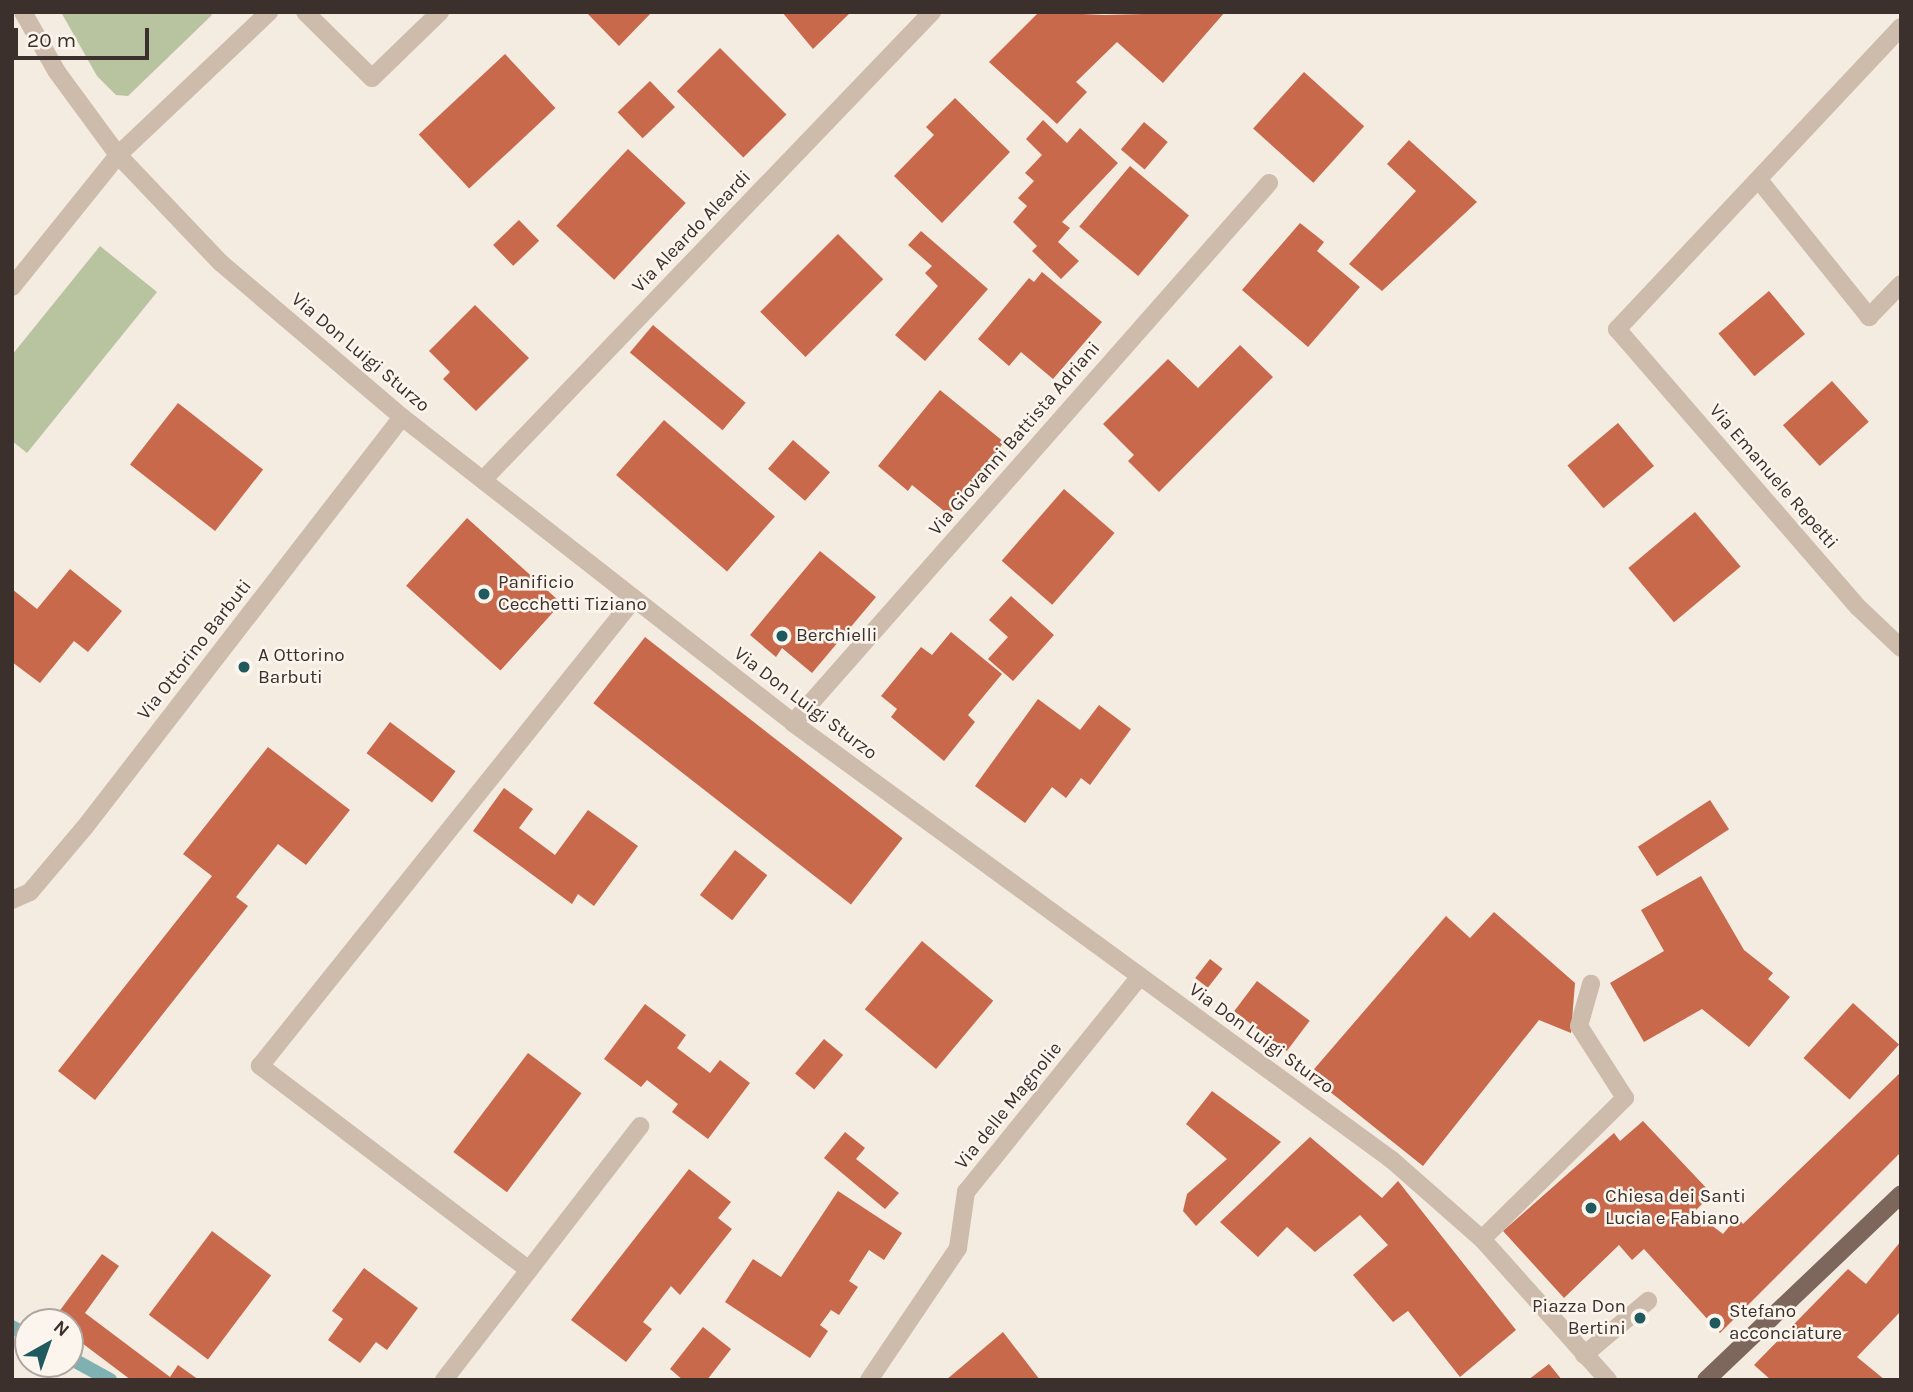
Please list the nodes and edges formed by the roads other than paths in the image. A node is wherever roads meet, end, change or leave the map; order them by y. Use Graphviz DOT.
graph roads {
  1 [pos="23,12"];
  2 [pos="269,12"];
  3 [pos="305,12"];
  4 [pos="440,12"];
  5 [pos="932,12"];
  6 [pos="1901,27"];
  7 [pos="118,155"];
  8 [pos="1759,180"];
  9 [pos="1269,183"];
  10 [pos="1901,284"];
  11 [pos="12,288"];
  12 [pos="402,417"];
  13 [pos="483,480"];
  14 [pos="634,599"];
  15 [pos="1901,648"];
  16 [pos="793,723"];
  17 [pos="12,900"];
  18 [pos="1140,976"];
  19 [pos="1591,984"];
  20 [pos="640,1126"];
  21 [pos="1901,1194"];
  22 [pos="1482,1239"];
  23 [pos="529,1270"];
  24 [pos="1648,1301"];
  25 [pos="1584,1355"];
  26 [pos="444,1380"];
  27 [pos="869,1380"];
  28 [pos="1608,1380"];
  29 [pos="1706,1380"];
  1 -- 7 [label="street, Via Don Luigi Sturzo"];
  2 -- 7 [label="street"];
  3 -- 4 [label="street"];
  5 -- 13 [label="street, Via Aleardo Aleardi"];
  6 -- 8 [label="street"];
  7 -- 11 [label="street"];
  7 -- 12 [label="street, Via Don Luigi Sturzo"];
  8 -- 10 [label="street"];
  8 -- 15 [label="street, Via Emanuele Repetti"];
  9 -- 16 [label="street, Via Giovanni Battista Adriani"];
  12 -- 13 [label="street, Via Don Luigi Sturzo"];
  12 -- 17 [label="street, Via Ottorino Barbuti"];
  13 -- 14 [label="street, Via Don Luigi Sturzo"];
  14 -- 16 [label="street, Via Don Luigi Sturzo"];
  14 -- 23 [label="street"];
  16 -- 18 [label="street, Via Don Luigi Sturzo"];
  18 -- 22 [label="street, Via Don Luigi Sturzo"];
  18 -- 27 [label="street, Via delle Magnolie"];
  19 -- 22 [label="street"];
  20 -- 23 [label="street"];
  21 -- 29 [label="main road"];
  22 -- 25 [label="street, Via Don Luigi Sturzo"];
  23 -- 26 [label="street"];
  24 -- 25 [label="street"];
  25 -- 28 [label="street, Via Don Luigi Sturzo"];
}
